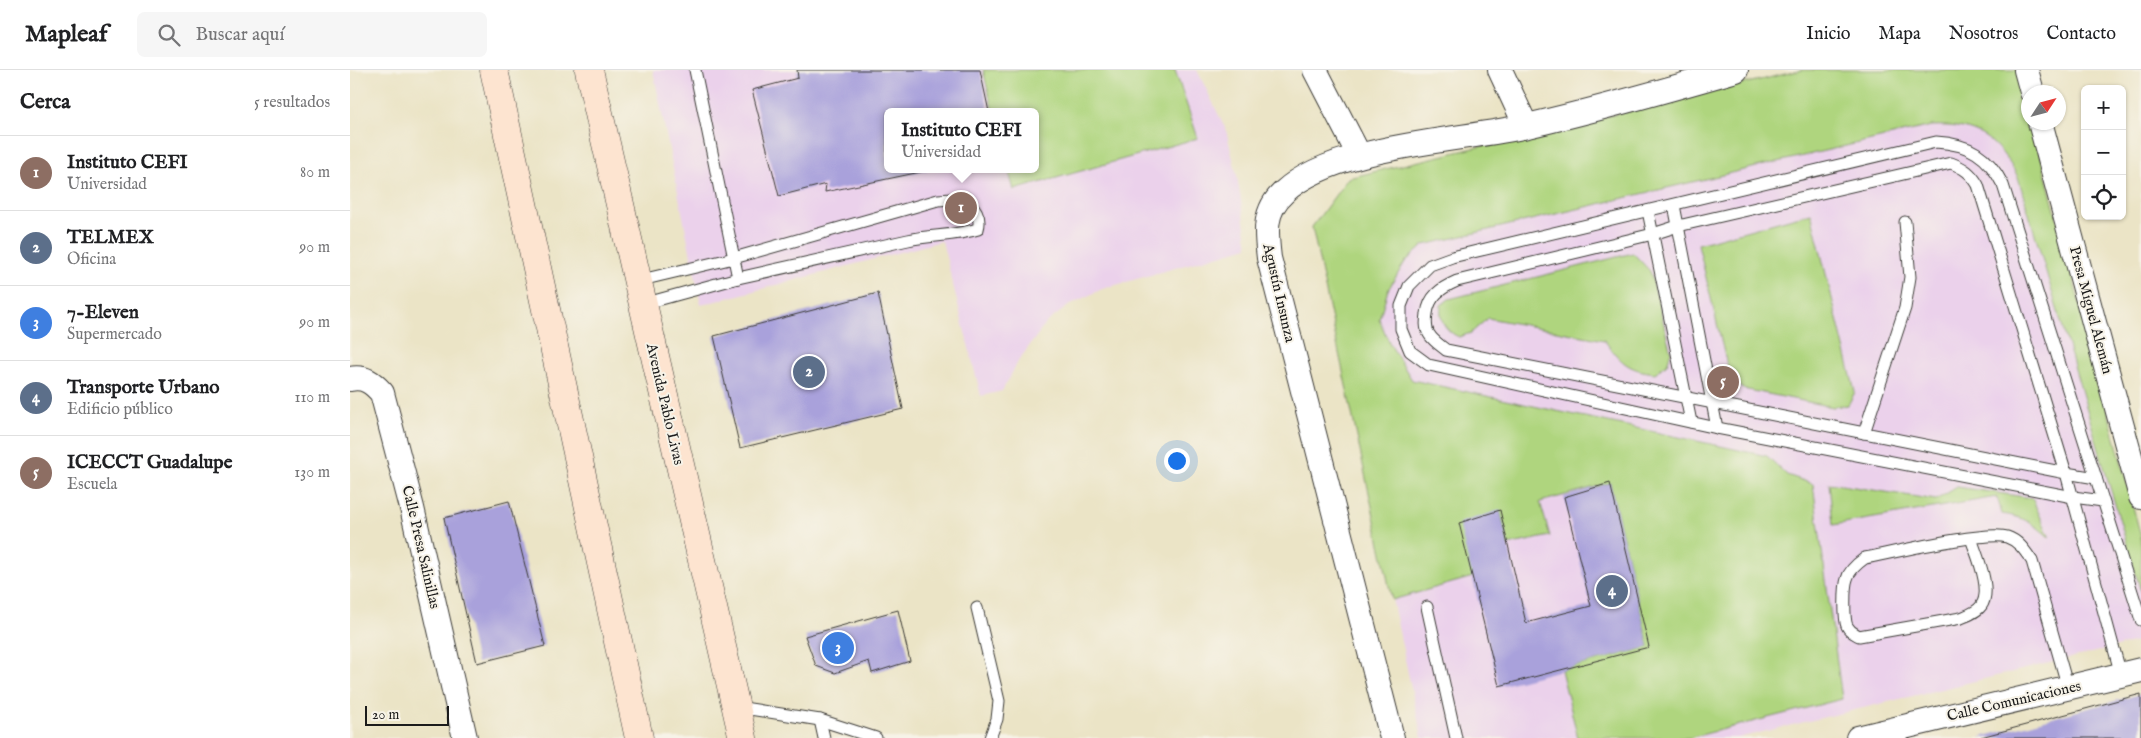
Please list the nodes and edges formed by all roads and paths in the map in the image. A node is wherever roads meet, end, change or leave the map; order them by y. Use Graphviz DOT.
graph roads {
  1 [pos="494,70"];
  2 [pos="588,70"];
  3 [pos="695,70"];
  4 [pos="1315,70"];
  5 [pos="1500,70"];
  6 [pos="1736,70"];
  7 [pos="2026,70"];
  8 [pos="1667,79"];
  9 [pos="2030,85"];
  10 [pos="1526,126"];
  11 [pos="2042,130"];
  12 [pos="1359,155"];
  13 [pos="1674,205"];
  14 [pos="1648,211"];
  15 [pos="1905,222"];
  16 [pos="1678,226"];
  17 [pos="1653,234"];
  18 [pos="734,258"];
  19 [pos="738,278"];
  20 [pos="639,293"];
  21 [pos="350,379"];
  22 [pos="1686,399"];
  23 [pos="1713,404"];
  24 [pos="1691,422"];
  25 [pos="1717,428"];
  26 [pos="1864,433"];
  27 [pos="2066,473"];
  28 [pos="2096,478"];
  29 [pos="2073,497"];
  30 [pos="2141,497"];
  31 [pos="2103,501"];
  32 [pos="1971,538"];
  33 [pos="977,608"];
  34 [pos="1428,608"];
  35 [pos="2141,620"];
  36 [pos="2131,672"];
  37 [pos="2068,688"];
  38 [pos="736,707"];
  39 [pos="820,720"];
  40 [pos="466,738"];
  41 [pos="640,738"];
  42 [pos="744,738"];
  43 [pos="824,738"];
  44 [pos="876,738"];
  45 [pos="990,738"];
  46 [pos="1392,738"];
  47 [pos="1456,738"];
  48 [pos="1858,738"];
  1 -- 41 [label="main road"];
  2 -- 20 [label="main road, Avenida Pablo Livas"];
  3 -- 18 [label="lane"];
  4 -- 12 [label="street"];
  5 -- 10 [label="street"];
  6 -- 8 [label="street, Agustín Insunza"];
  7 -- 9 [label="street"];
  8 -- 10 [label="street, Agustín Insunza"];
  10 -- 12 [label="street, Agustín Insunza"];
  11 -- 30 [label="street, Presa Miguel Alemán"];
  12 -- 46 [label="street, Agustín Insunza"];
  13 -- 14 [label="lane"];
  13 -- 16 [label="lane"];
  13 -- 28 [label="lane"];
  14 -- 17 [label="lane"];
  14 -- 24 [label="lane"];
  15 -- 26 [label="lane"];
  16 -- 17 [label="lane"];
  16 -- 23 [label="lane"];
  16 -- 27 [label="lane"];
  17 -- 22 [label="lane"];
  17 -- 22 [label="lane"];
  18 -- 19 [label="lane"];
  18 -- 19 [label="lane"];
  18 -- 20 [label="lane"];
  19 -- 20 [label="lane"];
  20 -- 38 [label="main road, Avenida Pablo Livas"];
  21 -- 40 [label="street, Calle Presa Salinillas"];
  22 -- 23 [label="lane"];
  22 -- 24 [label="lane"];
  23 -- 25 [label="lane"];
  23 -- 26 [label="lane"];
  24 -- 25 [label="lane"];
  25 -- 29 [label="lane"];
  26 -- 27 [label="lane"];
  27 -- 28 [label="lane"];
  27 -- 29 [label="lane"];
  28 -- 31 [label="lane"];
  29 -- 31 [label="lane"];
  29 -- 36 [label="lane"];
  31 -- 35 [label="lane"];
  32 -- 32 [label="lane"];
  32 -- 37 [label="lane"];
  33 -- 45 [label="lane"];
  34 -- 47 [label="lane"];
  36 -- 37 [label="street, Calle Comunicaciones"];
  37 -- 48 [label="street, Calle Comunicaciones"];
  38 -- 39 [label="lane"];
  38 -- 42 [label="main road, Avenida Pablo Livas"];
  39 -- 43 [label="lane"];
  39 -- 44 [label="lane"];
}
